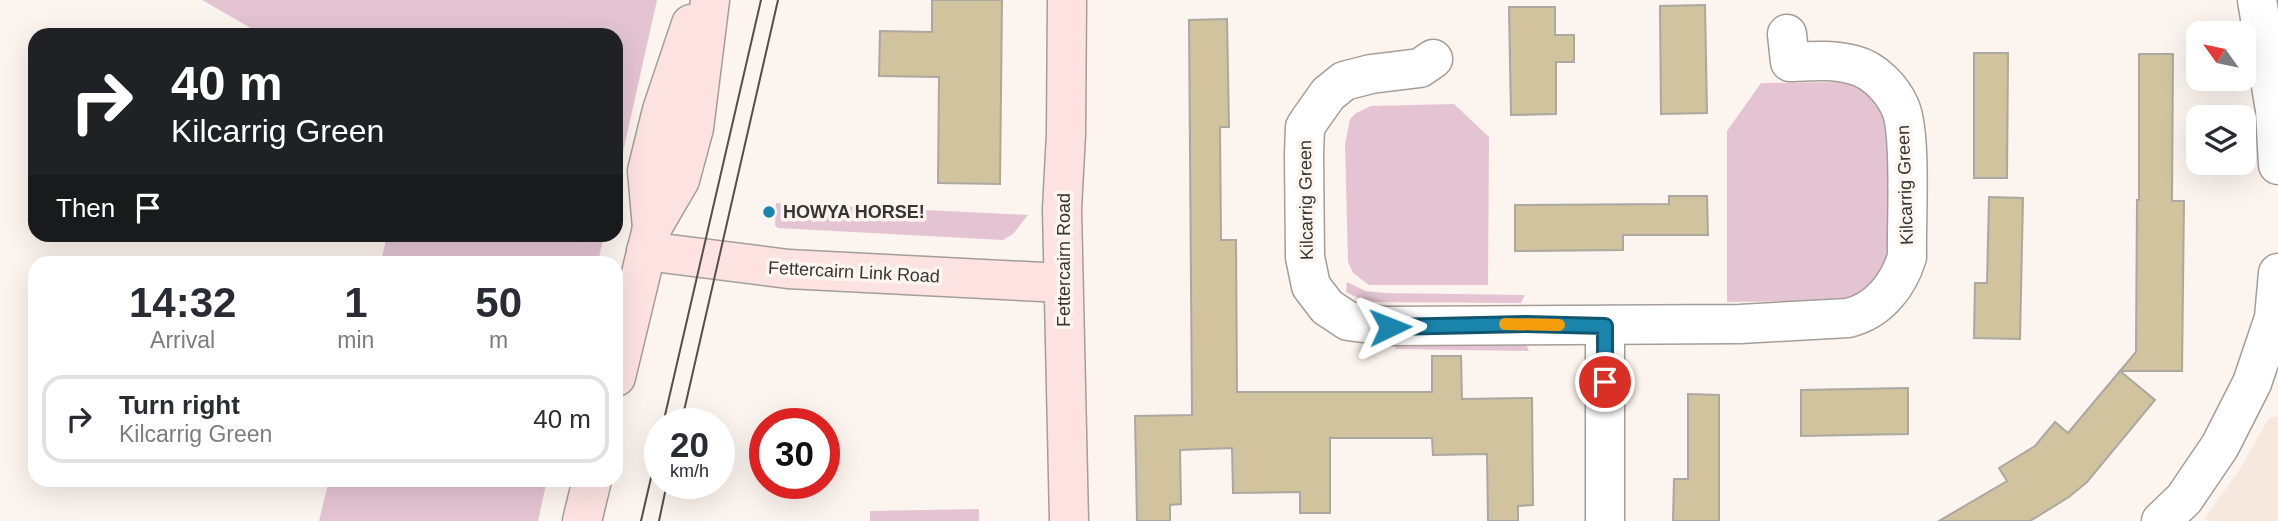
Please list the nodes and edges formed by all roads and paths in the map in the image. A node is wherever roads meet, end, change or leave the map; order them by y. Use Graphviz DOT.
graph roads {
  1 [pos="699,0"];
  2 [pos="710,0"];
  3 [pos="1067,0"];
  4 [pos="2257,0"];
  5 [pos="1787,34"];
  6 [pos="1433,59"];
  7 [pos="2278,165"];
  8 [pos="649,240"];
  9 [pos="2278,273"];
  10 [pos="1063,283"];
  11 [pos="1605,326"];
  12 [pos="623,348"];
  13 [pos="590,487"];
  14 [pos="582,521"];
  15 [pos="1069,521"];
  16 [pos="1605,521"];
  17 [pos="2161,521"];
  1 -- 8 [label="street"];
  2 -- 8 [label="street"];
  3 -- 10 [label="street, Fettercairn Road"];
  4 -- 7 [label="street"];
  5 -- 11 [label="street, Kilcarrig Green"];
  6 -- 11 [label="street, Kilcarrig Green"];
  8 -- 10 [label="street, Fettercairn Link Road"];
  8 -- 12 [label="street"];
  9 -- 17 [label="street"];
  10 -- 15 [label="street, Fettercairn Road"];
  11 -- 16 [label="street"];
  13 -- 14 [label="street"];
}
